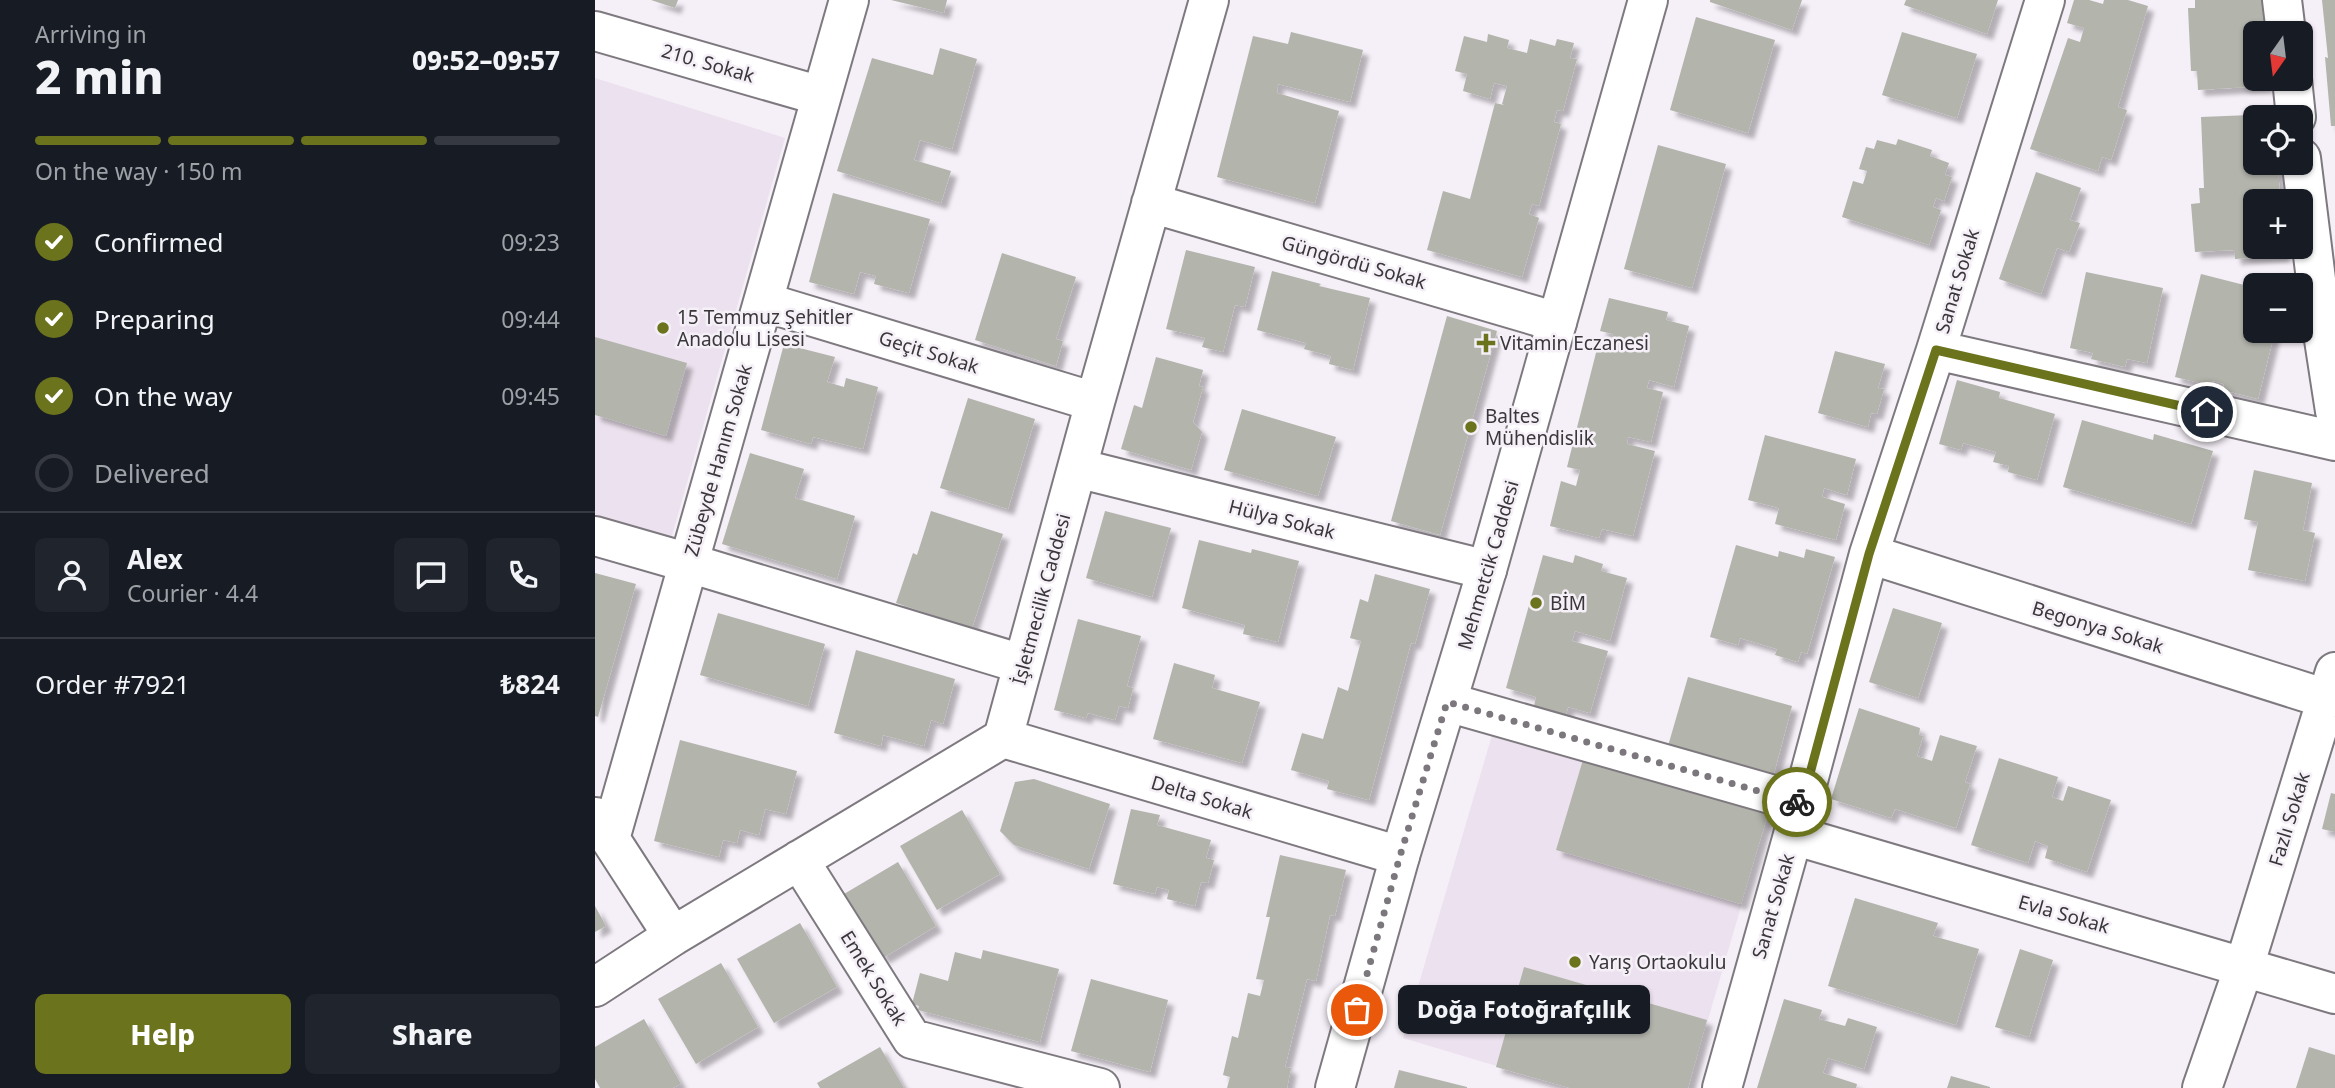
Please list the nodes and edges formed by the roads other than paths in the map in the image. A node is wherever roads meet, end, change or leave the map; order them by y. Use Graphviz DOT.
graph roads {
  1 [pos="849,0"];
  2 [pos="1209,0"];
  3 [pos="1648,0"];
  4 [pos="2045,0"];
  5 [pos="2282,0"];
  6 [pos="2285,21"];
  7 [pos="595,31"];
  8 [pos="821,96"];
  9 [pos="2304,175"];
  10 [pos="1151,203"];
  11 [pos="764,302"];
  12 [pos="2328,319"];
  13 [pos="1557,322"];
  14 [pos="1936,350"];
  15 [pos="1095,402"];
  16 [pos="2335,411"];
  17 [pos="2335,441"];
  18 [pos="1077,468"];
  19 [pos="595,536"];
  20 [pos="1869,554"];
  21 [pos="689,563"];
  22 [pos="1487,570"];
  23 [pos="1022,664"];
  24 [pos="2331,685"];
  25 [pos="1447,702"];
  26 [pos="1003,738"];
  27 [pos="1798,819"];
  28 [pos="602,827"];
  29 [pos="1400,856"];
  30 [pos="799,860"];
  31 [pos="673,936"];
  32 [pos="2244,967"];
  33 [pos="595,988"];
  34 [pos="2335,994"];
  35 [pos="1004,1078"];
  36 [pos="1100,1088"];
  37 [pos="1335,1088"];
  38 [pos="1722,1088"];
  39 [pos="2202,1088"];
  1 -- 8 [label="street, Zübeyde Hanım Sokak"];
  2 -- 10 [label="street, İşletmecilik Caddesi"];
  3 -- 13 [label="street, Mehmetcik Caddesi"];
  4 -- 14 [label="street, Sanat Sokak"];
  5 -- 6 [label="street"];
  7 -- 8 [label="street, 210. Sokak"];
  8 -- 11 [label="street, Zübeyde Hanım Sokak"];
  9 -- 12 [label="street"];
  10 -- 13 [label="street, Güngördü Sokak"];
  10 -- 15 [label="street, İşletmecilik Caddesi"];
  11 -- 15 [label="street, Geçit Sokak"];
  11 -- 21 [label="street, Zübeyde Hanım Sokak"];
  12 -- 16 [label="street"];
  13 -- 22 [label="street, Mehmetcik Caddesi"];
  14 -- 17 [label="street"];
  14 -- 20 [label="street, Sanat Sokak"];
  15 -- 18 [label="street, İşletmecilik Caddesi"];
  18 -- 22 [label="street, Hülya Sokak"];
  18 -- 23 [label="street, İşletmecilik Caddesi"];
  19 -- 21 [label="street"];
  20 -- 24 [label="street, Begonya Sokak"];
  20 -- 27 [label="street, Sanat Sokak"];
  21 -- 23 [label="street"];
  21 -- 28 [label="street, Zübeyde Hanım Sokak"];
  22 -- 25 [label="street, Mehmetcik Caddesi"];
  23 -- 26 [label="street, İşletmecilik Caddesi"];
  24 -- 32 [label="street, Fazlı Sokak"];
  25 -- 27 [label="street, Evla Sokak"];
  25 -- 29 [label="street, Mehmetcik Caddesi"];
  26 -- 29 [label="street, Delta Sokak"];
  26 -- 30 [label="street"];
  27 -- 32 [label="street, Evla Sokak"];
  27 -- 38 [label="street, Sanat Sokak"];
  28 -- 31 [label="street"];
  29 -- 37 [label="street, Mehmetcik Caddesi"];
  30 -- 31 [label="street"];
  30 -- 35 [label="street, Emek Sokak"];
  31 -- 33 [label="street"];
  32 -- 34 [label="street, Evla Sokak"];
  32 -- 39 [label="street, Fazlı Sokak"];
  35 -- 36 [label="street, Emek Sokak"];
}
